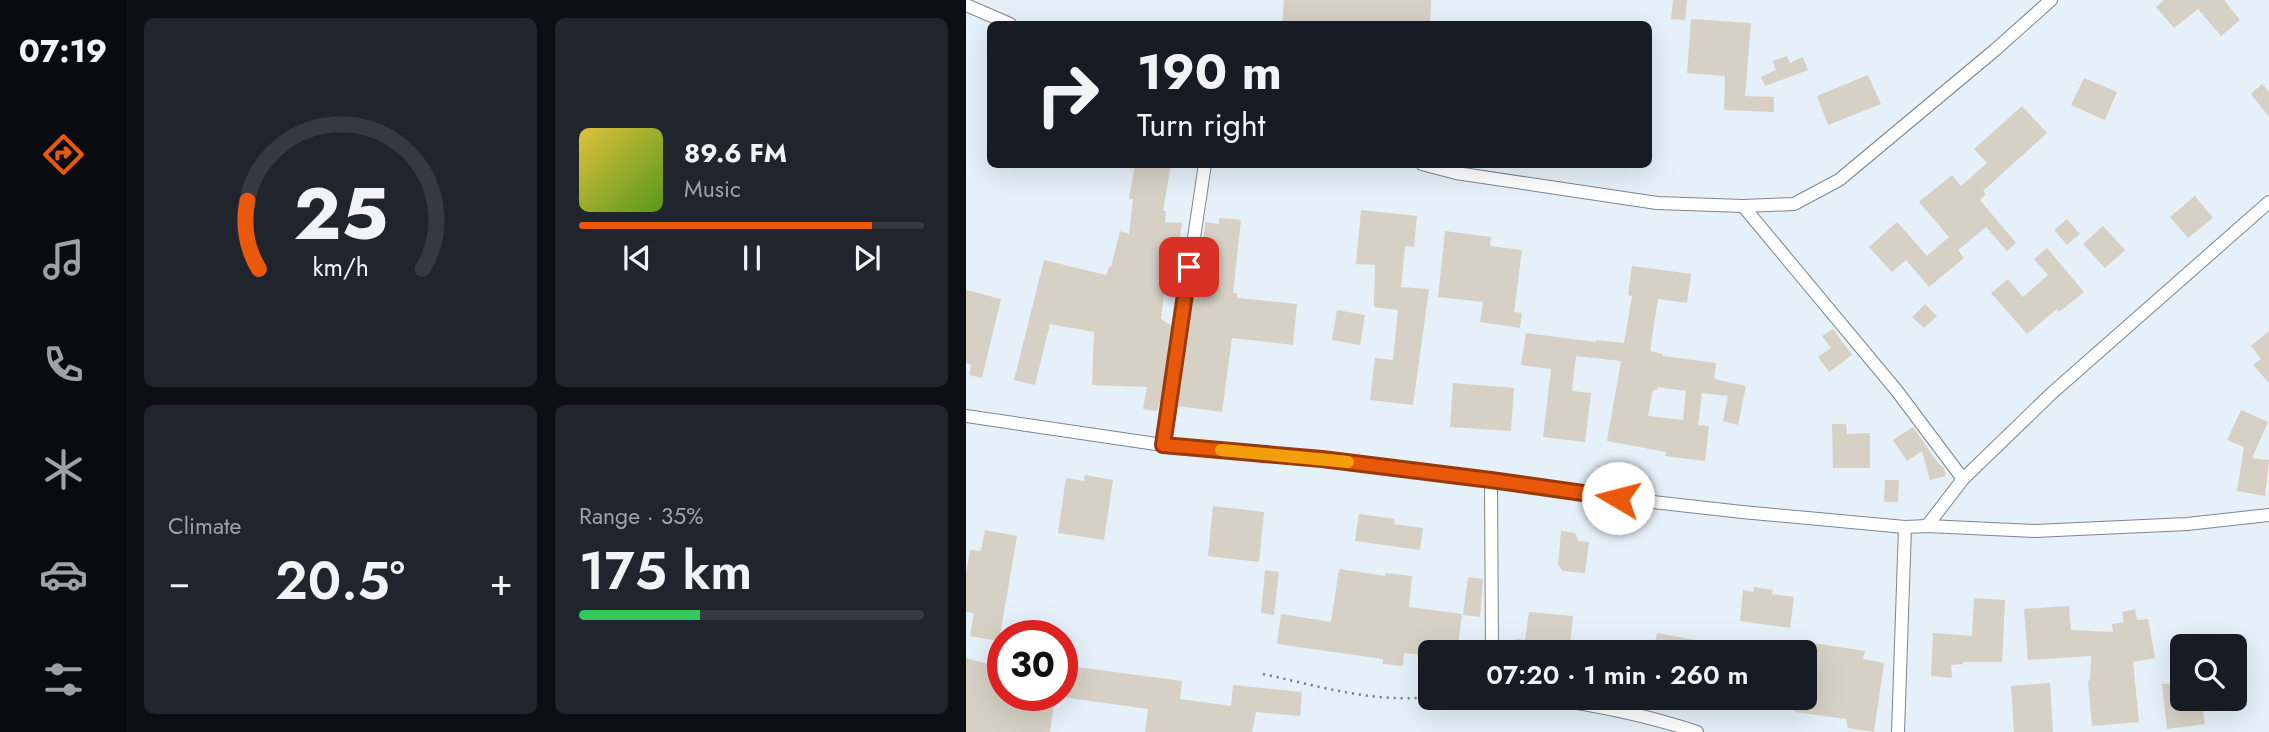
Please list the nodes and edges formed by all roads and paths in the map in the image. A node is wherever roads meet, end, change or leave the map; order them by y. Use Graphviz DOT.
graph roads {
  1 [pos="2051,0"];
  2 [pos="966,5"];
  3 [pos="1003,21"];
  4 [pos="1204,168"];
  5 [pos="1437,168"];
  6 [pos="2269,202"];
  7 [pos="1743,206"];
  8 [pos="966,416"];
  9 [pos="1163,445"];
  10 [pos="1963,479"];
  11 [pos="1491,480"];
  12 [pos="2269,515"];
  13 [pos="1927,526"];
  14 [pos="1905,527"];
  15 [pos="1492,640"];
  16 [pos="1263,674"];
  17 [pos="1418,698"];
  18 [pos="1620,710"];
  19 [pos="1698,732"];
  20 [pos="1898,732"];
  1 -- 7 [label="street"];
  2 -- 3 [label="street"];
  4 -- 9 [label="street"];
  5 -- 7 [label="street"];
  6 -- 10 [label="street"];
  7 -- 10 [label="street"];
  8 -- 9 [label="street"];
  9 -- 11 [label="street"];
  10 -- 13 [label="street"];
  11 -- 14 [label="street"];
  11 -- 15 [label="street"];
  12 -- 13 [label="street"];
  13 -- 14 [label="street"];
  14 -- 20 [label="street"];
  16 -- 17 [label="path"];
  18 -- 19 [label="street"];
}
